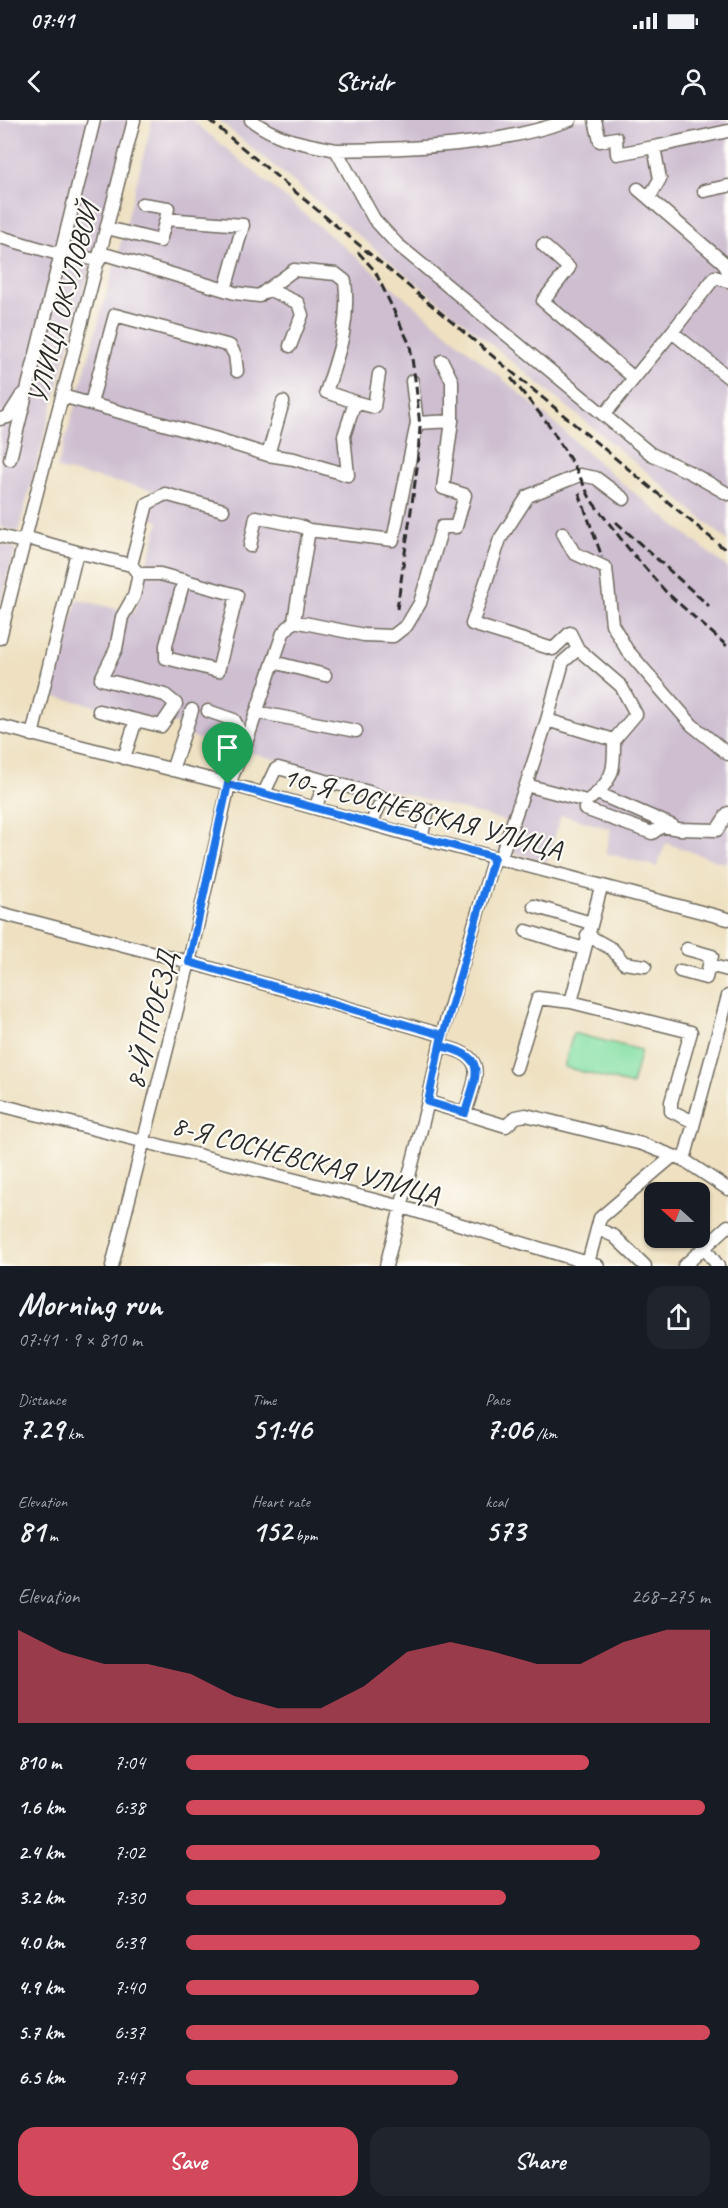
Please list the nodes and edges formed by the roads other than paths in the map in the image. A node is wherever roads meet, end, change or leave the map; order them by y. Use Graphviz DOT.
graph roads {
  1 [pos="94,120"];
  2 [pos="134,120"];
  3 [pos="251,120"];
  4 [pos="570,120"];
  5 [pos="595,120"];
  6 [pos="726,120"];
  7 [pos="728,130"];
  8 [pos="654,147"];
  9 [pos="336,150"];
  10 [pos="728,186"];
  11 [pos="638,189"];
  12 [pos="704,191"];
  13 [pos="649,198"];
  14 [pos="142,204"];
  15 [pos="166,219"];
  16 [pos="107,228"];
  17 [pos="0,237"];
  18 [pos="543,245"];
  19 [pos="61,251"];
  20 [pos="100,257"];
  21 [pos="728,271"];
  22 [pos="728,280"];
  23 [pos="268,289"];
  24 [pos="225,290"];
  25 [pos="672,332"];
  26 [pos="290,346"];
  27 [pos="441,361"];
  28 [pos="237,371"];
  29 [pos="379,374"];
  30 [pos="634,378"];
  31 [pos="728,378"];
  32 [pos="412,381"];
  33 [pos="29,384"];
  34 [pos="62,396"];
  35 [pos="283,402"];
  36 [pos="355,402"];
  37 [pos="91,403"];
  38 [pos="604,415"];
  39 [pos="0,419"];
  40 [pos="452,421"];
  41 [pos="417,423"];
  42 [pos="268,455"];
  43 [pos="10,459"];
  44 [pos="728,495"];
  45 [pos="624,499"];
  46 [pos="223,510"];
  47 [pos="309,531"];
  48 [pos="563,533"];
  49 [pos="0,536"];
  50 [pos="24,539"];
  51 [pos="250,546"];
  52 [pos="77,552"];
  53 [pos="135,569"];
  54 [pos="184,580"];
  55 [pos="294,621"];
  56 [pos="0,638"];
  57 [pos="578,649"];
  58 [pos="273,662"];
  59 [pos="325,675"];
  60 [pos="192,710"];
  61 [pos="99,711"];
  62 [pos="208,711"];
  63 [pos="256,712"];
  64 [pos="136,720"];
  65 [pos="547,720"];
  66 [pos="0,726"];
  67 [pos="356,731"];
  68 [pos="33,735"];
  69 [pos="614,740"];
  70 [pos="246,742"];
  71 [pos="728,754"];
  72 [pos="124,758"];
  73 [pos="172,770"];
  74 [pos="326,781"];
  75 [pos="228,784"];
  76 [pos="526,785"];
  77 [pos="264,793"];
  78 [pos="597,793"];
  79 [pos="383,798"];
  80 [pos="586,801"];
  81 [pos="315,808"];
  82 [pos="728,813"];
  83 [pos="371,824"];
  84 [pos="679,830"];
  85 [pos="421,838"];
  86 [pos="497,858"];
  87 [pos="601,887"];
  88 [pos="534,906"];
  89 [pos="0,913"];
  90 [pos="728,919"];
  91 [pos="591,923"];
  92 [pos="526,931"];
  93 [pos="587,935"];
  94 [pos="584,949"];
  95 [pos="687,949"];
  96 [pos="189,962"];
  97 [pos="709,965"];
  98 [pos="645,966"];
  99 [pos="728,969"];
  100 [pos="680,970"];
  101 [pos="728,996"];
  102 [pos="570,1002"];
  103 [pos="441,1040"];
  104 [pos="516,1068"];
  105 [pos="428,1102"];
  106 [pos="0,1105"];
  107 [pos="465,1113"];
  108 [pos="694,1122"];
  109 [pos="144,1142"];
  110 [pos="679,1158"];
  111 [pos="728,1189"];
  112 [pos="402,1207"];
  113 [pos="728,1226"];
  114 [pos="598,1229"];
  115 [pos="710,1242"];
  116 [pos="703,1248"];
  117 [pos="705,1248"];
  118 [pos="593,1264"];
  119 [pos="112,1266"];
  120 [pos="386,1266"];
  121 [pos="645,1266"];
  122 [pos="684,1266"];
  123 [pos="718,1266"];
  1 -- 19 [label="street"];
  2 -- 16 [label="street, УЛИЦА ОКУЛОВОЙ"];
  3 -- 9 [label="street"];
  4 -- 9 [label="street"];
  5 -- 8 [label="street"];
  6 -- 7 [label="street"];
  7 -- 8 [label="street"];
  8 -- 13 [label="street"];
  9 -- 38 [label="street"];
  10 -- 12 [label="street"];
  11 -- 13 [label="street"];
  13 -- 21 [label="street"];
  14 -- 15 [label="street"];
  15 -- 16 [label="street"];
  15 -- 24 [label="street"];
  16 -- 20 [label="street, УЛИЦА ОКУЛОВОЙ"];
  17 -- 19 [label="street"];
  18 -- 30 [label="street"];
  19 -- 20 [label="street"];
  19 -- 33 [label="street"];
  20 -- 24 [label="street"];
  20 -- 34 [label="street, УЛИЦА ОКУЛОВОЙ"];
  22 -- 25 [label="street"];
  23 -- 24 [label="street"];
  23 -- 26 [label="street"];
  23 -- 36 [label="street"];
  25 -- 30 [label="street"];
  25 -- 31 [label="street"];
  27 -- 40 [label="street"];
  28 -- 37 [label="street"];
  29 -- 36 [label="street"];
  30 -- 38 [label="street"];
  32 -- 41 [label="street"];
  33 -- 39 [label="street"];
  33 -- 43 [label="street"];
  34 -- 37 [label="street"];
  34 -- 50 [label="street, УЛИЦА ОКУЛОВОЙ"];
  35 -- 42 [label="street"];
  36 -- 42 [label="street"];
  37 -- 42 [label="street"];
  38 -- 44 [label="street"];
  40 -- 41 [label="street"];
  40 -- 55 [label="street"];
  41 -- 47 [label="street"];
  45 -- 57 [label="street"];
  46 -- 53 [label="street"];
  47 -- 51 [label="street"];
  47 -- 55 [label="street"];
  48 -- 71 [label="street"];
  49 -- 50 [label="street"];
  50 -- 52 [label="street"];
  50 -- 56 [label="street, УЛИЦА ОКУЛОВОЙ"];
  52 -- 53 [label="street"];
  52 -- 68 [label="street"];
  53 -- 54 [label="street"];
  53 -- 64 [label="street"];
  54 -- 54 [label="street"];
  55 -- 58 [label="street, 8-Й ПРОЕЗД"];
  57 -- 65 [label="street"];
  57 -- 69 [label="street"];
  58 -- 59 [label="street"];
  58 -- 63 [label="street, 8-Й ПРОЕЗД"];
  60 -- 73 [label="street"];
  61 -- 64 [label="street"];
  62 -- 70 [label="street"];
  63 -- 67 [label="street"];
  63 -- 70 [label="street, 8-Й ПРОЕЗД"];
  64 -- 72 [label="street"];
  65 -- 69 [label="street"];
  65 -- 76 [label="street"];
  66 -- 68 [label="street, 10-Я СОСНЕВСКАЯ УЛИЦА"];
  68 -- 72 [label="street, 10-Я СОСНЕВСКАЯ УЛИЦА"];
  69 -- 78 [label="street"];
  70 -- 75 [label="street, 8-Й ПРОЕЗД"];
  72 -- 73 [label="street, 10-Я СОСНЕВСКАЯ УЛИЦА"];
  73 -- 75 [label="street, 10-Я СОСНЕВСКАЯ УЛИЦА"];
  74 -- 77 [label="street"];
  74 -- 79 [label="street"];
  74 -- 81 [label="street"];
  75 -- 77 [label="street, 10-Я СОСНЕВСКАЯ УЛИЦА"];
  75 -- 96 [label="street, 8-Й ПРОЕЗД"];
  76 -- 80 [label="street"];
  76 -- 86 [label="street"];
  77 -- 81 [label="street, 10-Я СОСНЕВСКАЯ УЛИЦА"];
  78 -- 80 [label="street"];
  78 -- 84 [label="street"];
  79 -- 83 [label="street"];
  79 -- 85 [label="street"];
  80 -- 84 [label="street"];
  81 -- 83 [label="street, 10-Я СОСНЕВСКАЯ УЛИЦА"];
  82 -- 84 [label="street"];
  83 -- 85 [label="street, 10-Я СОСНЕВСКАЯ УЛИЦА"];
  85 -- 86 [label="street, 10-Я СОСНЕВСКАЯ УЛИЦА"];
  86 -- 87 [label="street, 10-Я СОСНЕВСКАЯ УЛИЦА"];
  86 -- 103 [label="street"];
  87 -- 90 [label="street, 10-Я СОСНЕВСКАЯ УЛИЦА"];
  87 -- 91 [label="street"];
  88 -- 91 [label="street"];
  89 -- 96 [label="street"];
  91 -- 93 [label="street"];
  92 -- 94 [label="street"];
  93 -- 94 [label="street"];
  93 -- 98 [label="street"];
  94 -- 102 [label="street"];
  95 -- 97 [label="street"];
  96 -- 103 [label="street"];
  96 -- 109 [label="street, 8-Й ПРОЕЗД"];
  97 -- 99 [label="street"];
  97 -- 100 [label="street"];
  101 -- 108 [label="street"];
  102 -- 104 [label="street"];
  102 -- 108 [label="street"];
  103 -- 105 [label="street"];
  103 -- 107 [label="street"];
  105 -- 107 [label="street"];
  105 -- 112 [label="street"];
  106 -- 109 [label="street, 8-Я СОСНЕВСКАЯ УЛИЦА"];
  107 -- 110 [label="street"];
  108 -- 110 [label="street"];
  109 -- 112 [label="street, 8-Я СОСНЕВСКАЯ УЛИЦА"];
  109 -- 119 [label="street, 8-Й ПРОЕЗД"];
  110 -- 111 [label="street"];
  110 -- 114 [label="street"];
  112 -- 118 [label="street, 8-Я СОСНЕВСКАЯ УЛИЦА"];
  112 -- 120 [label="street"];
  113 -- 115 [label="street"];
  114 -- 118 [label="street"];
  114 -- 121 [label="street"];
  116 -- 122 [label="street"];
  117 -- 123 [label="street"];
}
